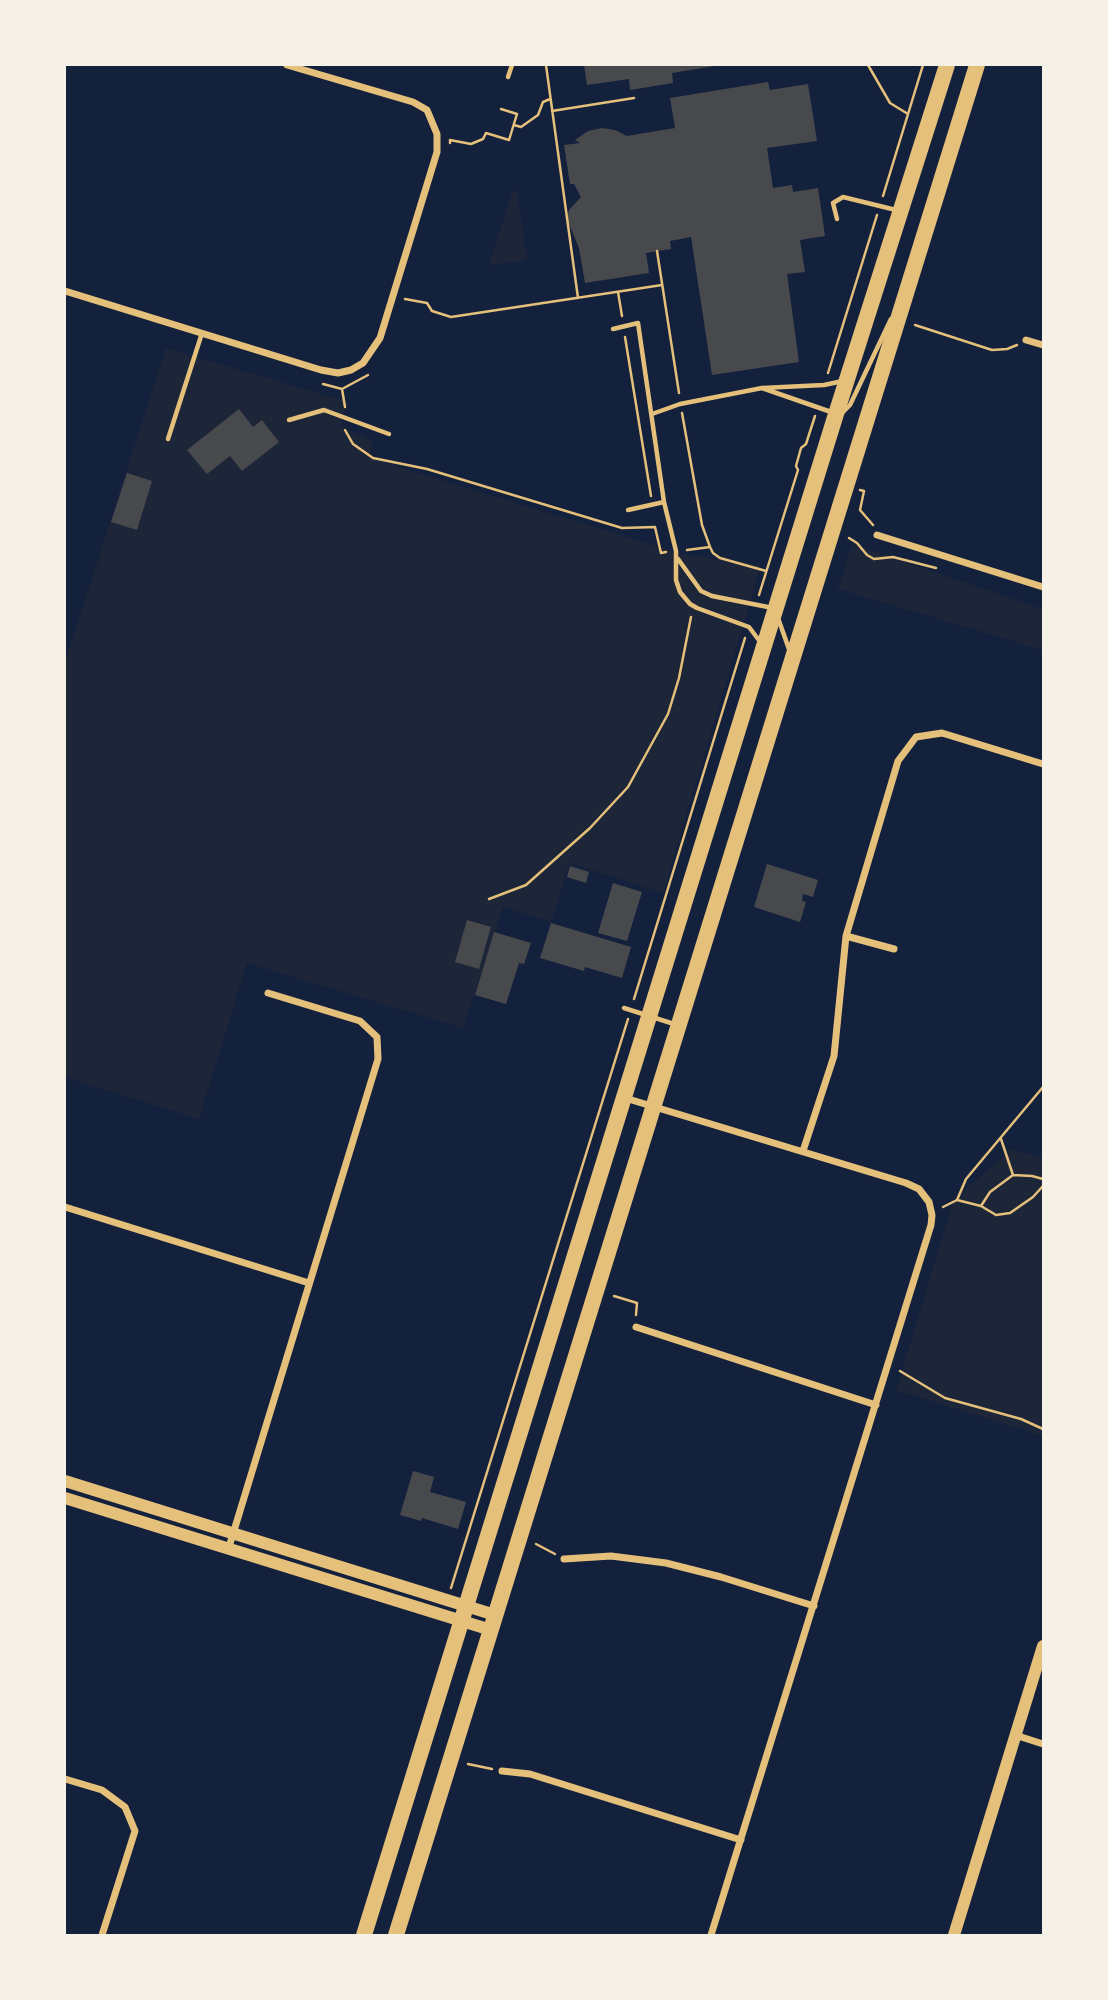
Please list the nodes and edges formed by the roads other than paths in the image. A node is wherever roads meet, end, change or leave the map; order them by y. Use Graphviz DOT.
graph roads {
  1 [pos="287,65"];
  2 [pos="512,65"];
  3 [pos="947,65"];
  4 [pos="977,65"];
  5 [pos="508,78"];
  6 [pos="899,211"];
  7 [pos="837,219"];
  8 [pos="909,281"];
  9 [pos="65,290"];
  10 [pos="613,329"];
  11 [pos="202,333"];
  12 [pos="1026,340"];
  13 [pos="1043,345"];
  14 [pos="846,380"];
  15 [pos="762,388"];
  16 [pos="652,414"];
  17 [pos="836,414"];
  18 [pos="289,420"];
  19 [pos="389,434"];
  20 [pos="168,439"];
  21 [pos="664,502"];
  22 [pos="628,510"];
  23 [pos="877,535"];
  24 [pos="677,558"];
  25 [pos="1043,587"];
  26 [pos="776,609"];
  27 [pos="764,647"];
  28 [pos="792,657"];
  29 [pos="1043,764"];
  30 [pos="846,936"];
  31 [pos="894,949"];
  32 [pos="268,993"];
  33 [pos="624,1008"];
  34 [pos="649,1016"];
  35 [pos="678,1025"];
  36 [pos="624,1098"];
  37 [pos="653,1106"];
  38 [pos="803,1151"];
  39 [pos="65,1207"];
  40 [pos="309,1283"];
  41 [pos="636,1328"];
  42 [pos="876,1405"];
  43 [pos="65,1481"];
  44 [pos="65,1498"];
  45 [pos="233,1533"];
  46 [pos="229,1548"];
  47 [pos="564,1559"];
  48 [pos="814,1606"];
  49 [pos="464,1613"];
  50 [pos="493,1622"];
  51 [pos="1043,1646"];
  52 [pos="1015,1735"];
  53 [pos="1043,1744"];
  54 [pos="502,1771"];
  55 [pos="65,1779"];
  56 [pos="741,1840"];
  57 [pos="102,1935"];
  58 [pos="364,1935"];
  59 [pos="396,1935"];
  60 [pos="711,1935"];
  61 [pos="954,1935"];
  1 -- 11 [label="street"];
  2 -- 5 [label="lane"];
  3 -- 6 [label="main road"];
  4 -- 8 [label="main road"];
  6 -- 7 [label="lane"];
  6 -- 14 [label="main road"];
  8 -- 17 [label="lane"];
  8 -- 28 [label="main road"];
  9 -- 11 [label="street"];
  10 -- 16 [label="lane"];
  11 -- 20 [label="lane"];
  12 -- 13 [label="street"];
  14 -- 15 [label="lane"];
  14 -- 17 [label="main road"];
  15 -- 16 [label="lane"];
  15 -- 17 [label="lane"];
  16 -- 21 [label="lane"];
  17 -- 26 [label="main road"];
  18 -- 19 [label="lane"];
  21 -- 22 [label="lane"];
  21 -- 24 [label="lane"];
  23 -- 25 [label="street"];
  24 -- 26 [label="lane"];
  24 -- 27 [label="lane"];
  26 -- 27 [label="main road"];
  26 -- 28 [label="lane"];
  27 -- 34 [label="main road"];
  28 -- 35 [label="main road"];
  29 -- 30 [label="street"];
  30 -- 31 [label="street"];
  30 -- 38 [label="street"];
  32 -- 40 [label="street"];
  33 -- 34 [label="lane"];
  34 -- 35 [label="lane"];
  34 -- 36 [label="main road"];
  35 -- 37 [label="main road"];
  36 -- 37 [label="street"];
  36 -- 49 [label="main road"];
  37 -- 38 [label="street"];
  37 -- 50 [label="main road"];
  38 -- 42 [label="street"];
  39 -- 40 [label="street"];
  40 -- 45 [label="street"];
  41 -- 42 [label="street"];
  42 -- 48 [label="street"];
  43 -- 45 [label="street"];
  44 -- 46 [label="street"];
  45 -- 46 [label="street"];
  45 -- 49 [label="street"];
  46 -- 49 [label="street"];
  47 -- 48 [label="street"];
  48 -- 56 [label="street"];
  49 -- 50 [label="street"];
  49 -- 58 [label="main road"];
  50 -- 59 [label="main road"];
  51 -- 52 [label="street"];
  52 -- 53 [label="street"];
  52 -- 61 [label="street"];
  54 -- 56 [label="street"];
  55 -- 57 [label="street"];
  56 -- 60 [label="street"];
}
